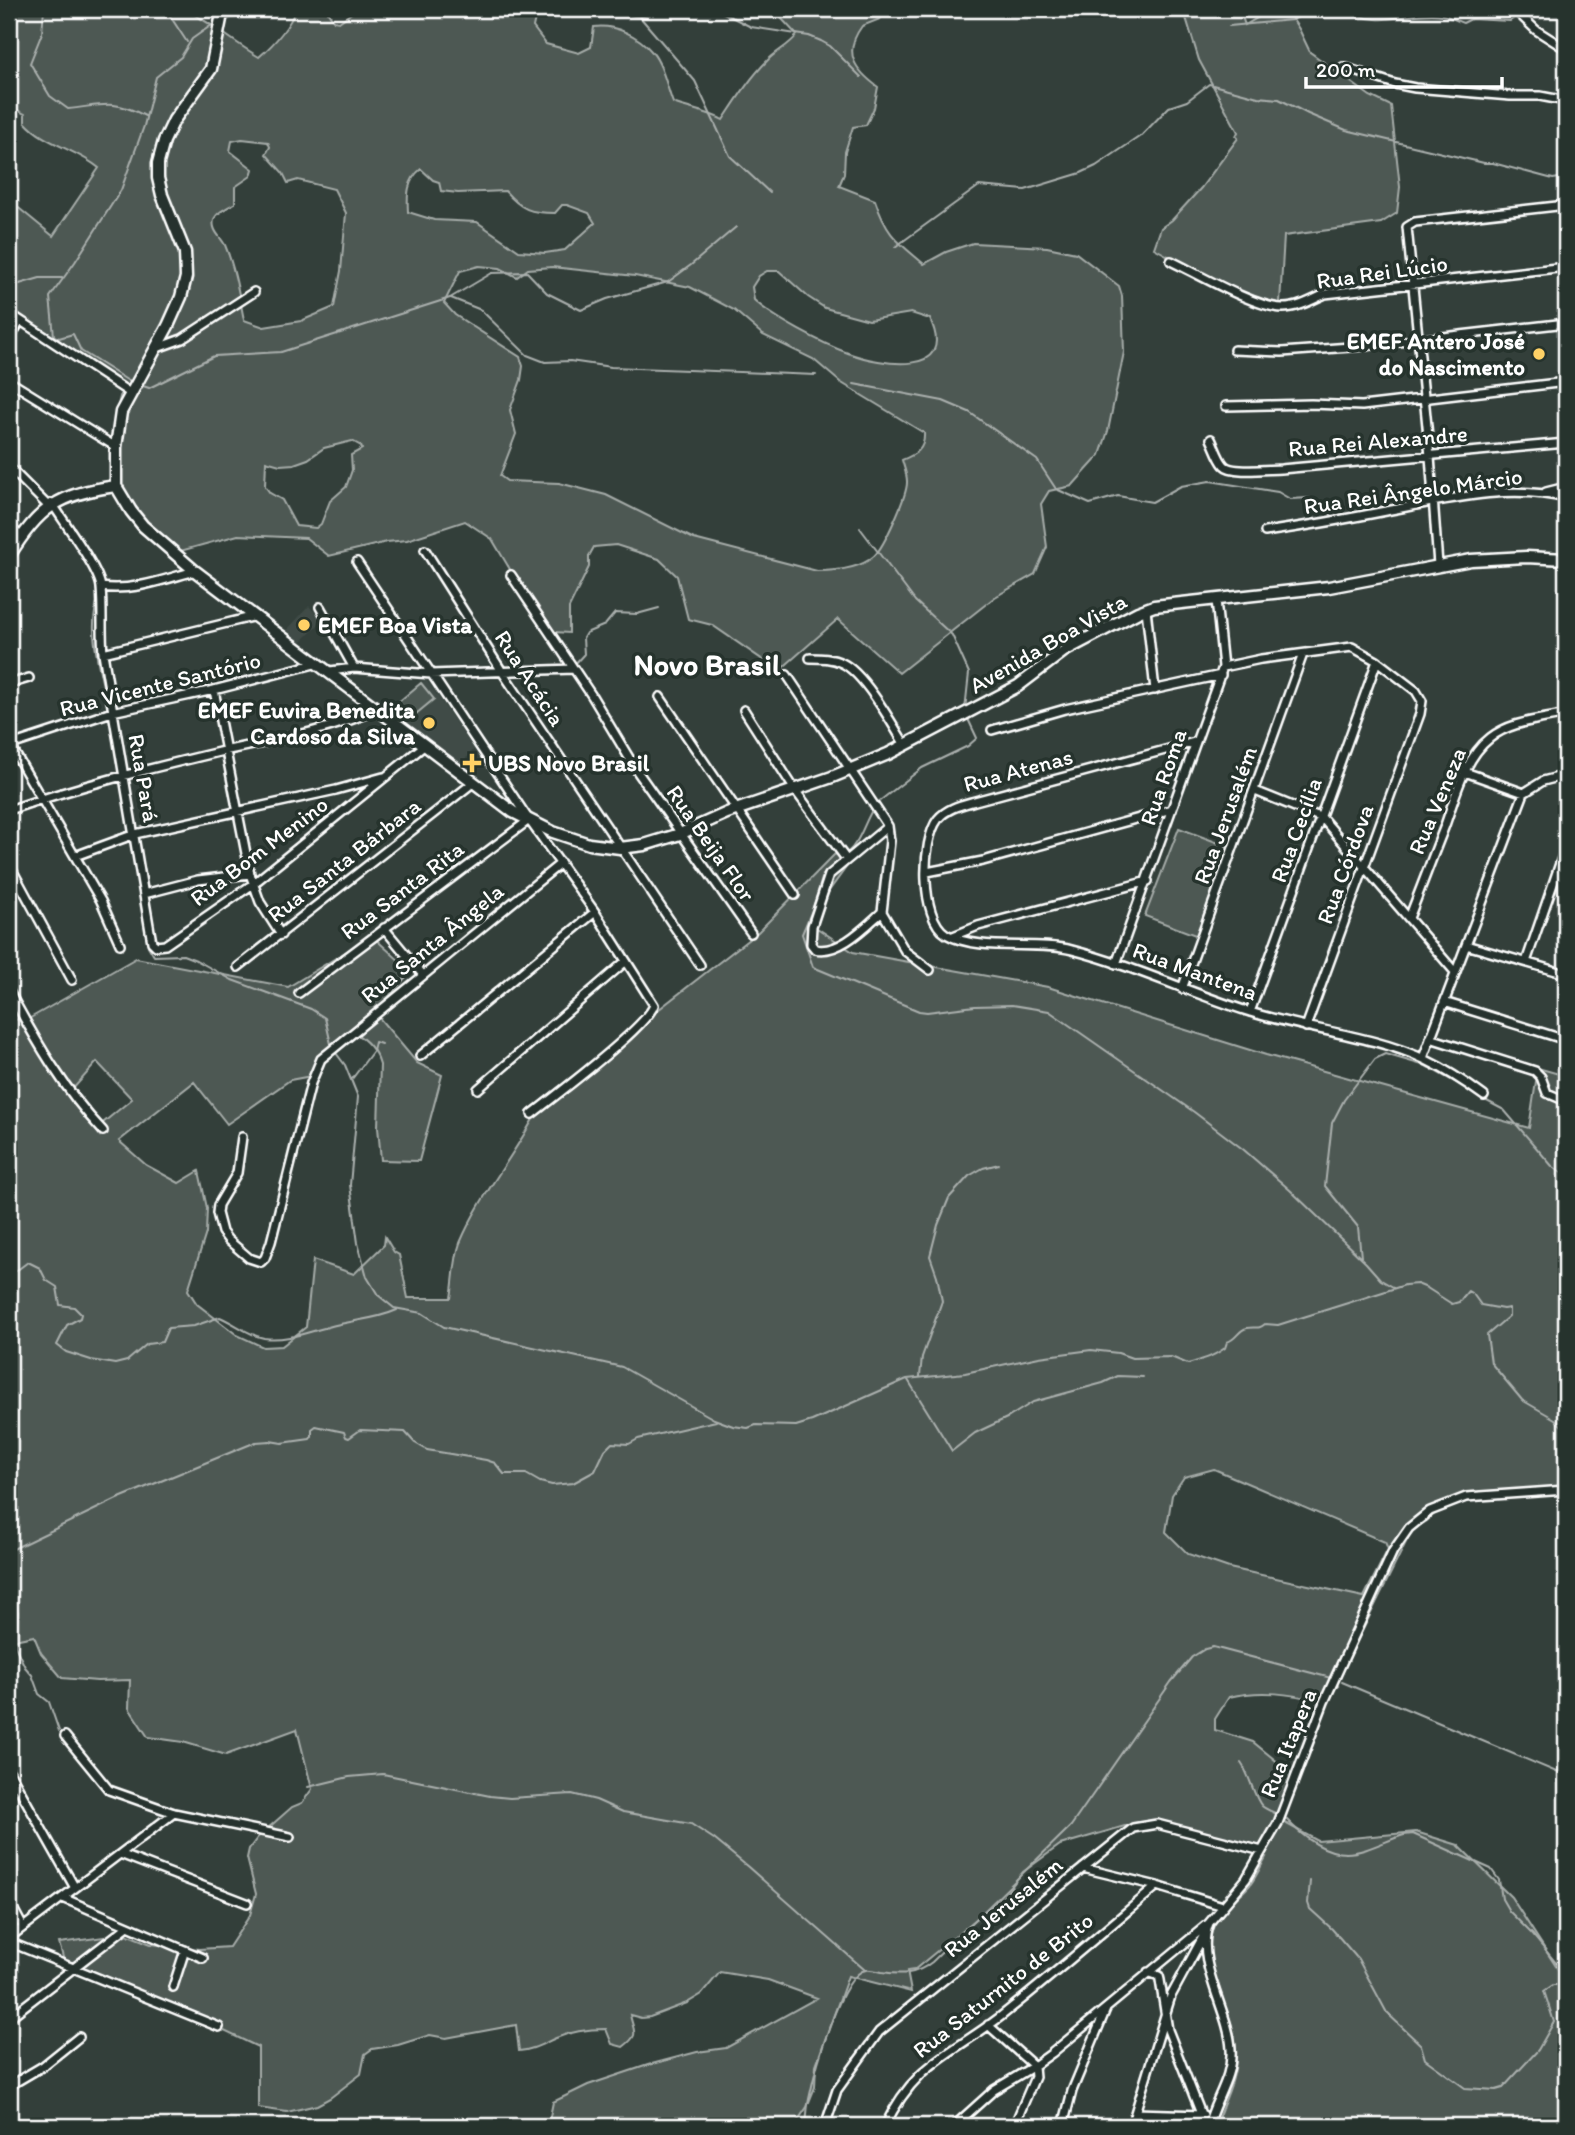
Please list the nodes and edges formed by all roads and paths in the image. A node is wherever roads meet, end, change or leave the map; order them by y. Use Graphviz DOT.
graph roads {
  1 [pos="223,9"];
  2 [pos="1514,9"];
  3 [pos="1566,49"];
  4 [pos="1343,67"];
  5 [pos="1566,102"];
  6 [pos="1566,205"];
  7 [pos="1171,261"];
  8 [pos="1566,267"];
  9 [pos="1413,285"];
  10 [pos="254,292"];
  11 [pos="9,313"];
  12 [pos="20,321"];
  13 [pos="1566,323"];
  14 [pos="1417,339"];
  15 [pos="9,340"];
  16 [pos="157,348"];
  17 [pos="1234,350"];
  18 [pos="9,381"];
  19 [pos="1566,382"];
  20 [pos="130,393"];
  21 [pos="1425,397"];
  22 [pos="1226,406"];
  23 [pos="1211,439"];
  24 [pos="1566,443"];
  25 [pos="116,447"];
  26 [pos="1430,456"];
  27 [pos="9,467"];
  28 [pos="116,486"];
  29 [pos="1566,487"];
  30 [pos="1542,493"];
  31 [pos="1566,498"];
  32 [pos="1433,502"];
  33 [pos="50,505"];
  34 [pos="9,527"];
  35 [pos="1265,532"];
  36 [pos="21,536"];
  37 [pos="425,550"];
  38 [pos="9,556"];
  39 [pos="1566,559"];
  40 [pos="357,562"];
  41 [pos="1438,565"];
  42 [pos="195,570"];
  43 [pos="511,575"];
  44 [pos="102,587"];
  45 [pos="1216,600"];
  46 [pos="320,607"];
  47 [pos="1146,609"];
  48 [pos="256,616"];
  49 [pos="103,653"];
  50 [pos="1303,654"];
  51 [pos="810,658"];
  52 [pos="1377,661"];
  53 [pos="319,663"];
  54 [pos="354,668"];
  55 [pos="574,669"];
  56 [pos="330,671"];
  57 [pos="1222,671"];
  58 [pos="503,673"];
  59 [pos="430,674"];
  60 [pos="787,675"];
  61 [pos="29,678"];
  62 [pos="9,684"];
  63 [pos="214,690"];
  64 [pos="1156,690"];
  65 [pos="660,697"];
  66 [pos="379,708"];
  67 [pos="744,710"];
  68 [pos="112,712"];
  69 [pos="1566,715"];
  70 [pos="992,730"];
  71 [pos="1195,742"];
  72 [pos="10,743"];
  73 [pos="425,745"];
  74 [pos="905,745"];
  75 [pos="224,751"];
  76 [pos="851,769"];
  77 [pos="1465,772"];
  78 [pos="125,774"];
  79 [pos="1566,775"];
  80 [pos="385,777"];
  81 [pos="474,782"];
  82 [pos="795,790"];
  83 [pos="1255,791"];
  84 [pos="1524,793"];
  85 [pos="43,798"];
  86 [pos="1172,809"];
  87 [pos="9,810"];
  88 [pos="738,810"];
  89 [pos="237,811"];
  90 [pos="1322,818"];
  91 [pos="529,820"];
  92 [pos="888,826"];
  93 [pos="135,834"];
  94 [pos="680,834"];
  95 [pos="1566,846"];
  96 [pos="620,848"];
  97 [pos="75,856"];
  98 [pos="846,859"];
  99 [pos="561,863"];
  100 [pos="9,864"];
  101 [pos="1365,867"];
  102 [pos="927,872"];
  103 [pos="250,874"];
  104 [pos="1148,881"];
  105 [pos="253,884"];
  106 [pos="144,894"];
  107 [pos="795,895"];
  108 [pos="594,912"];
  109 [pos="882,912"];
  110 [pos="1409,918"];
  111 [pos="384,928"];
  112 [pos="751,933"];
  113 [pos="281,935"];
  114 [pos="953,936"];
  115 [pos="120,944"];
  116 [pos="1466,945"];
  117 [pos="626,961"];
  118 [pos="1526,962"];
  119 [pos="1116,964"];
  120 [pos="700,965"];
  121 [pos="238,967"];
  122 [pos="930,970"];
  123 [pos="1455,972"];
  124 [pos="1566,974"];
  125 [pos="423,975"];
  126 [pos="72,980"];
  127 [pos="1182,989"];
  128 [pos="9,991"];
  129 [pos="299,993"];
  130 [pos="1444,1002"];
  131 [pos="1250,1012"];
  132 [pos="1306,1027"];
  133 [pos="1430,1038"];
  134 [pos="1566,1040"];
  135 [pos="420,1056"];
  136 [pos="1423,1059"];
  137 [pos="478,1089"];
  138 [pos="1484,1096"];
  139 [pos="1566,1101"];
  140 [pos="532,1114"];
  141 [pos="103,1131"];
  142 [pos="242,1137"];
  143 [pos="1566,1490"];
  144 [pos="65,1736"];
  145 [pos="9,1771"];
  146 [pos="174,1813"];
  147 [pos="290,1838"];
  148 [pos="1262,1851"];
  149 [pos="120,1854"];
  150 [pos="1083,1868"];
  151 [pos="1157,1886"];
  152 [pos="75,1888"];
  153 [pos="63,1898"];
  154 [pos="9,1901"];
  155 [pos="247,1903"];
  156 [pos="1223,1906"];
  157 [pos="1209,1923"];
  158 [pos="128,1926"];
  159 [pos="23,1927"];
  160 [pos="1206,1931"];
  161 [pos="9,1940"];
  162 [pos="185,1950"];
  163 [pos="203,1958"];
  164 [pos="74,1968"];
  165 [pos="1148,1972"];
  166 [pos="173,1987"];
  167 [pos="1107,2006"];
  168 [pos="1165,2015"];
  169 [pos="9,2018"];
  170 [pos="988,2025"];
  171 [pos="219,2027"];
  172 [pos="79,2037"];
  173 [pos="1034,2066"];
  174 [pos="9,2085"];
  175 [pos="1135,2113"];
  176 [pos="1201,2114"];
  177 [pos="1211,2115"];
  178 [pos="825,2126"];
  179 [pos="886,2126"];
  180 [pos="954,2126"];
  181 [pos="1014,2126"];
  182 [pos="1063,2126"];
  183 [pos="1131,2126"];
  184 [pos="1208,2126"];
  1 -- 16 [label="street"];
  2 -- 3 [label="street"];
  4 -- 5 [label="street"];
  6 -- 9 [label="street"];
  7 -- 9 [label="street, Rua Rei Lúcio"];
  8 -- 9 [label="street, Rua Rei Lúcio"];
  9 -- 14 [label="street"];
  10 -- 16 [label="street"];
  11 -- 12 [label="street"];
  12 -- 15 [label="street"];
  12 -- 20 [label="street"];
  13 -- 14 [label="street"];
  14 -- 17 [label="street"];
  14 -- 21 [label="street"];
  16 -- 20 [label="street"];
  18 -- 25 [label="street"];
  19 -- 21 [label="street"];
  20 -- 25 [label="street"];
  21 -- 22 [label="street"];
  21 -- 26 [label="street"];
  23 -- 26 [label="street, Rua Rei Alexandre"];
  24 -- 26 [label="street, Rua Rei Alexandre"];
  25 -- 28 [label="street"];
  26 -- 32 [label="street"];
  27 -- 33 [label="street"];
  28 -- 33 [label="street"];
  28 -- 42 [label="street"];
  29 -- 30 [label="street"];
  30 -- 31 [label="street, Rua Rei Ângelo Márcio"];
  30 -- 32 [label="street, Rua Rei Ângelo Márcio"];
  32 -- 35 [label="street, Rua Rei Ângelo Márcio"];
  32 -- 41 [label="street"];
  33 -- 36 [label="street"];
  33 -- 44 [label="street"];
  34 -- 36 [label="street"];
  36 -- 38 [label="street"];
  37 -- 58 [label="street, Rua Acácia"];
  39 -- 41 [label="street, Avenida Boa Vista"];
  40 -- 59 [label="street"];
  41 -- 45 [label="street, Avenida Boa Vista"];
  42 -- 44 [label="street"];
  42 -- 48 [label="street"];
  43 -- 55 [label="street, Rua Beija Flor"];
  44 -- 49 [label="street, Rua Pará"];
  45 -- 47 [label="street, Avenida Boa Vista"];
  45 -- 57 [label="street, Rua Roma"];
  46 -- 54 [label="street"];
  47 -- 64 [label="street"];
  47 -- 74 [label="street, Avenida Boa Vista"];
  48 -- 49 [label="street"];
  48 -- 53 [label="street"];
  49 -- 68 [label="street, Rua Pará"];
  50 -- 52 [label="street"];
  50 -- 57 [label="street"];
  50 -- 83 [label="street, Rua Jerusalém"];
  51 -- 74 [label="street"];
  52 -- 90 [label="street, Rua Cecília"];
  52 -- 101 [label="street, Rua Córdova"];
  53 -- 56 [label="street"];
  53 -- 63 [label="street, Rua Vicente Santório"];
  54 -- 56 [label="street"];
  54 -- 59 [label="street"];
  55 -- 58 [label="street"];
  55 -- 94 [label="street, Rua Beija Flor"];
  56 -- 66 [label="street"];
  57 -- 64 [label="street"];
  57 -- 71 [label="street, Rua Roma"];
  58 -- 59 [label="street"];
  58 -- 96 [label="street, Rua Acácia"];
  59 -- 91 [label="street"];
  60 -- 76 [label="street"];
  61 -- 62 [label="street"];
  63 -- 68 [label="street, Rua Vicente Santório"];
  63 -- 75 [label="street"];
  64 -- 70 [label="street"];
  65 -- 88 [label="street"];
  66 -- 73 [label="street"];
  66 -- 75 [label="street"];
  67 -- 82 [label="street"];
  68 -- 72 [label="street, Rua Vicente Santório"];
  68 -- 78 [label="street, Rua Pará"];
  69 -- 77 [label="street, Rua Veneza"];
  71 -- 86 [label="street, Rua Roma"];
  71 -- 102 [label="street, Rua Atenas"];
  72 -- 85 [label="street"];
  73 -- 80 [label="street, Rua Bom Menino"];
  73 -- 81 [label="street"];
  74 -- 76 [label="street, Avenida Boa Vista"];
  75 -- 78 [label="street"];
  75 -- 89 [label="street"];
  76 -- 82 [label="street, Avenida Boa Vista"];
  76 -- 92 [label="street"];
  77 -- 84 [label="street"];
  77 -- 110 [label="street, Rua Veneza"];
  78 -- 85 [label="street"];
  78 -- 93 [label="street, Rua Pará"];
  79 -- 84 [label="street"];
  80 -- 89 [label="street"];
  80 -- 105 [label="street, Rua Bom Menino"];
  81 -- 91 [label="street"];
  81 -- 113 [label="street, Rua Santa Bárbara"];
  82 -- 88 [label="street, Avenida Boa Vista"];
  82 -- 98 [label="street"];
  83 -- 90 [label="street"];
  83 -- 127 [label="street, Rua Jerusalém"];
  84 -- 116 [label="street"];
  85 -- 87 [label="street"];
  85 -- 97 [label="street"];
  86 -- 102 [label="street"];
  86 -- 104 [label="street, Rua Roma"];
  88 -- 94 [label="street, Avenida Boa Vista"];
  88 -- 107 [label="street"];
  89 -- 93 [label="street"];
  89 -- 103 [label="street"];
  90 -- 101 [label="street"];
  90 -- 131 [label="street, Rua Cecília"];
  91 -- 96 [label="street"];
  91 -- 99 [label="street"];
  91 -- 111 [label="street, Rua Santa Rita"];
  92 -- 98 [label="street"];
  92 -- 109 [label="street"];
  93 -- 97 [label="street"];
  93 -- 106 [label="street, Rua Pará"];
  94 -- 96 [label="street, Avenida Boa Vista"];
  94 -- 112 [label="street, Rua Beija Flor"];
  95 -- 118 [label="street"];
  96 -- 120 [label="street, Rua Acácia"];
  97 -- 115 [label="street"];
  98 -- 109 [label="street"];
  99 -- 108 [label="street"];
  99 -- 125 [label="street, Rua Santa Ângela"];
  100 -- 126 [label="street"];
  101 -- 110 [label="street"];
  101 -- 132 [label="street, Rua Córdova"];
  102 -- 114 [label="street, Rua Atenas"];
  103 -- 105 [label="street"];
  103 -- 106 [label="street"];
  104 -- 114 [label="street"];
  104 -- 119 [label="street, Rua Roma"];
  105 -- 106 [label="street, Rua Bom Menino"];
  105 -- 113 [label="street"];
  108 -- 117 [label="street"];
  108 -- 135 [label="street"];
  109 -- 122 [label="street"];
  110 -- 123 [label="street"];
  111 -- 125 [label="street"];
  111 -- 129 [label="street, Rua Santa Rita"];
  113 -- 121 [label="street, Rua Santa Bárbara"];
  114 -- 119 [label="street, Rua Mantena"];
  116 -- 118 [label="street"];
  116 -- 123 [label="street"];
  117 -- 137 [label="street"];
  117 -- 140 [label="street"];
  118 -- 124 [label="street"];
  119 -- 127 [label="street, Rua Mantena"];
  123 -- 130 [label="street"];
  125 -- 142 [label="street, Rua Santa Ângela"];
  127 -- 131 [label="street, Rua Mantena"];
  128 -- 141 [label="street"];
  130 -- 133 [label="street"];
  130 -- 134 [label="street"];
  131 -- 132 [label="street, Rua Mantena"];
  132 -- 136 [label="street, Rua Mantena"];
  133 -- 136 [label="street"];
  133 -- 139 [label="street"];
  136 -- 138 [label="street, Rua Mantena"];
  143 -- 148 [label="street, Rua Itapera"];
  144 -- 146 [label="street"];
  145 -- 152 [label="street"];
  146 -- 147 [label="street"];
  146 -- 149 [label="street"];
  148 -- 150 [label="street, Rua Jerusalém"];
  148 -- 156 [label="street, Rua Itapera"];
  149 -- 152 [label="street"];
  149 -- 155 [label="street"];
  150 -- 151 [label="street"];
  150 -- 178 [label="street, Rua Jerusalém"];
  151 -- 156 [label="street"];
  151 -- 170 [label="street, Rua Saturnito de Brito"];
  152 -- 153 [label="street"];
  153 -- 158 [label="street"];
  153 -- 159 [label="street"];
  154 -- 159 [label="street"];
  156 -- 157 [label="street, Rua Itapera"];
  157 -- 160 [label="street, Rua Itapera"];
  157 -- 165 [label="street"];
  158 -- 162 [label="street"];
  158 -- 164 [label="street"];
  159 -- 161 [label="street"];
  160 -- 168 [label="street"];
  160 -- 177 [label="street, Rua Itapera"];
  161 -- 164 [label="street"];
  162 -- 163 [label="street"];
  162 -- 166 [label="street"];
  164 -- 169 [label="street"];
  164 -- 171 [label="street"];
  165 -- 167 [label="street"];
  165 -- 168 [label="street"];
  167 -- 173 [label="street"];
  167 -- 182 [label="street"];
  168 -- 175 [label="street"];
  168 -- 176 [label="street"];
  170 -- 173 [label="street"];
  170 -- 179 [label="street, Rua Saturnito de Brito"];
  172 -- 174 [label="street"];
  173 -- 180 [label="street"];
  173 -- 181 [label="street"];
  175 -- 176 [label="street"];
  175 -- 183 [label="street"];
  176 -- 177 [label="street"];
  177 -- 184 [label="street, Rua Itapera"];
}
